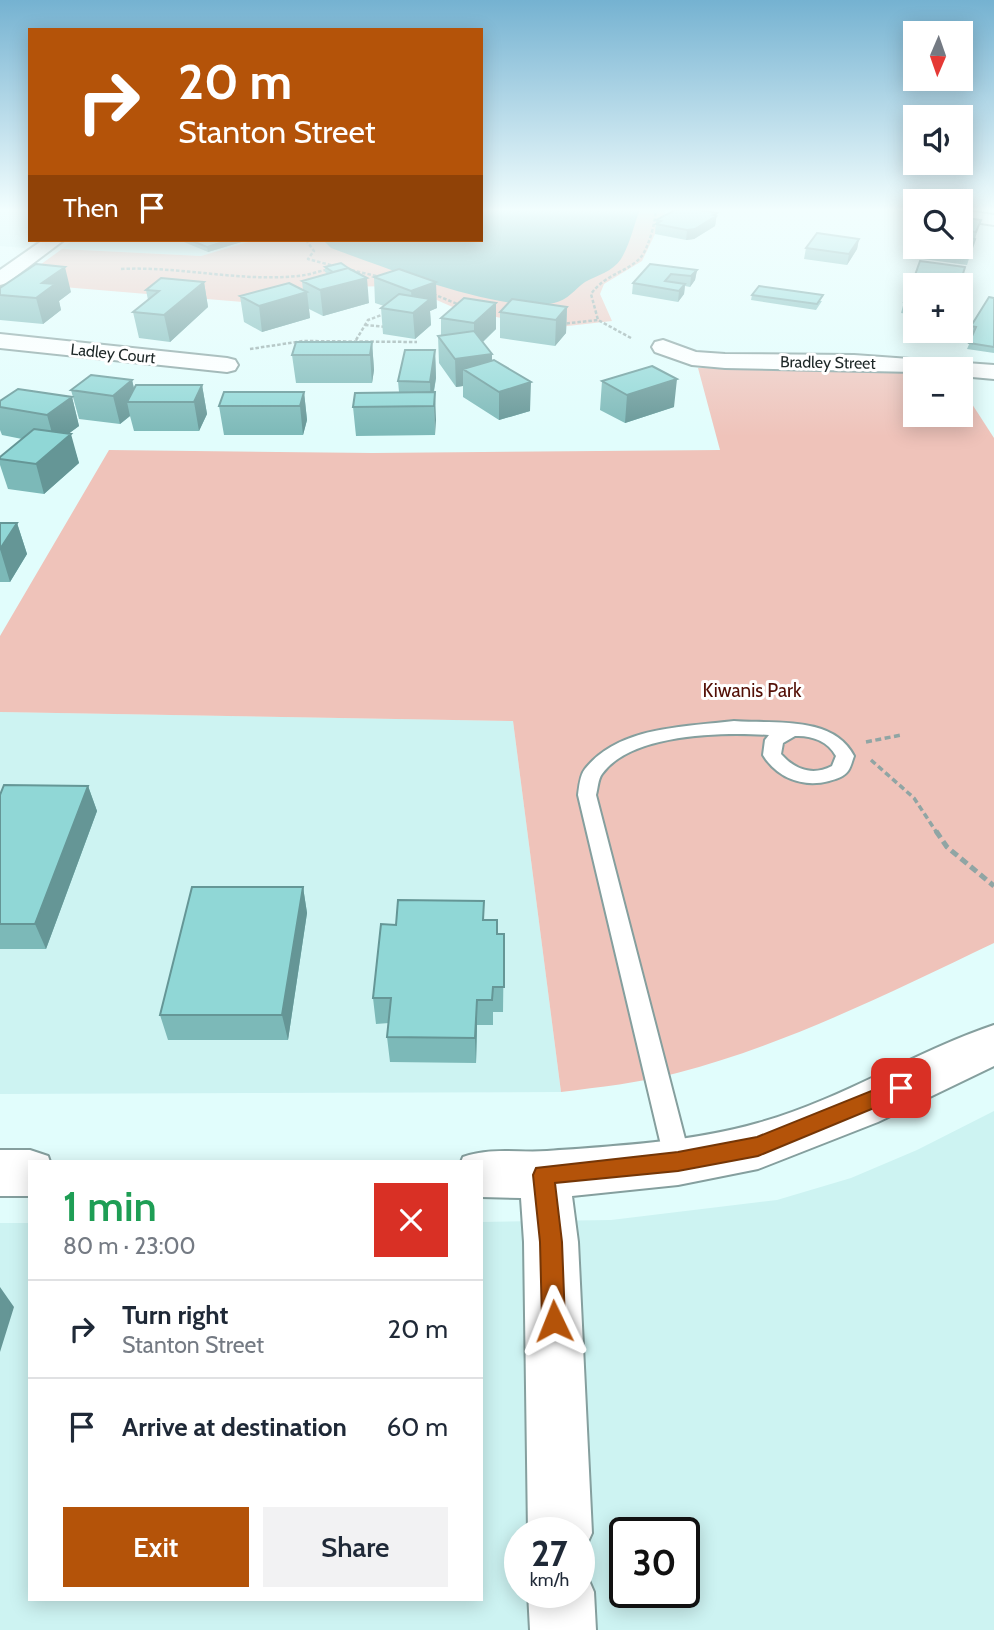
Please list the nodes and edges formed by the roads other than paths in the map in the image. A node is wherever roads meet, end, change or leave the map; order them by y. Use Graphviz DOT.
graph roads {
  1 [pos="0,341"];
  2 [pos="663,347"];
  3 [pos="227,365"];
  4 [pos="994,372"];
  5 [pos="791,731"];
  6 [pos="994,1044"];
  7 [pos="678,1162"];
  8 [pos="0,1173"];
  9 [pos="28,1173"];
  10 [pos="483,1174"];
  11 [pos="544,1175"];
  12 [pos="560,1517"];
  13 [pos="561,1608"];
  14 [pos="562,1630"];
  1 -- 3 [label="street, Ladley Court"];
  2 -- 4 [label="street, Bradley Street"];
  5 -- 7 [label="lane"];
  6 -- 7 [label="street"];
  7 -- 11 [label="street"];
  8 -- 9 [label="street"];
  10 -- 11 [label="street"];
  11 -- 12 [label="street"];
  13 -- 14 [label="street"];
}
